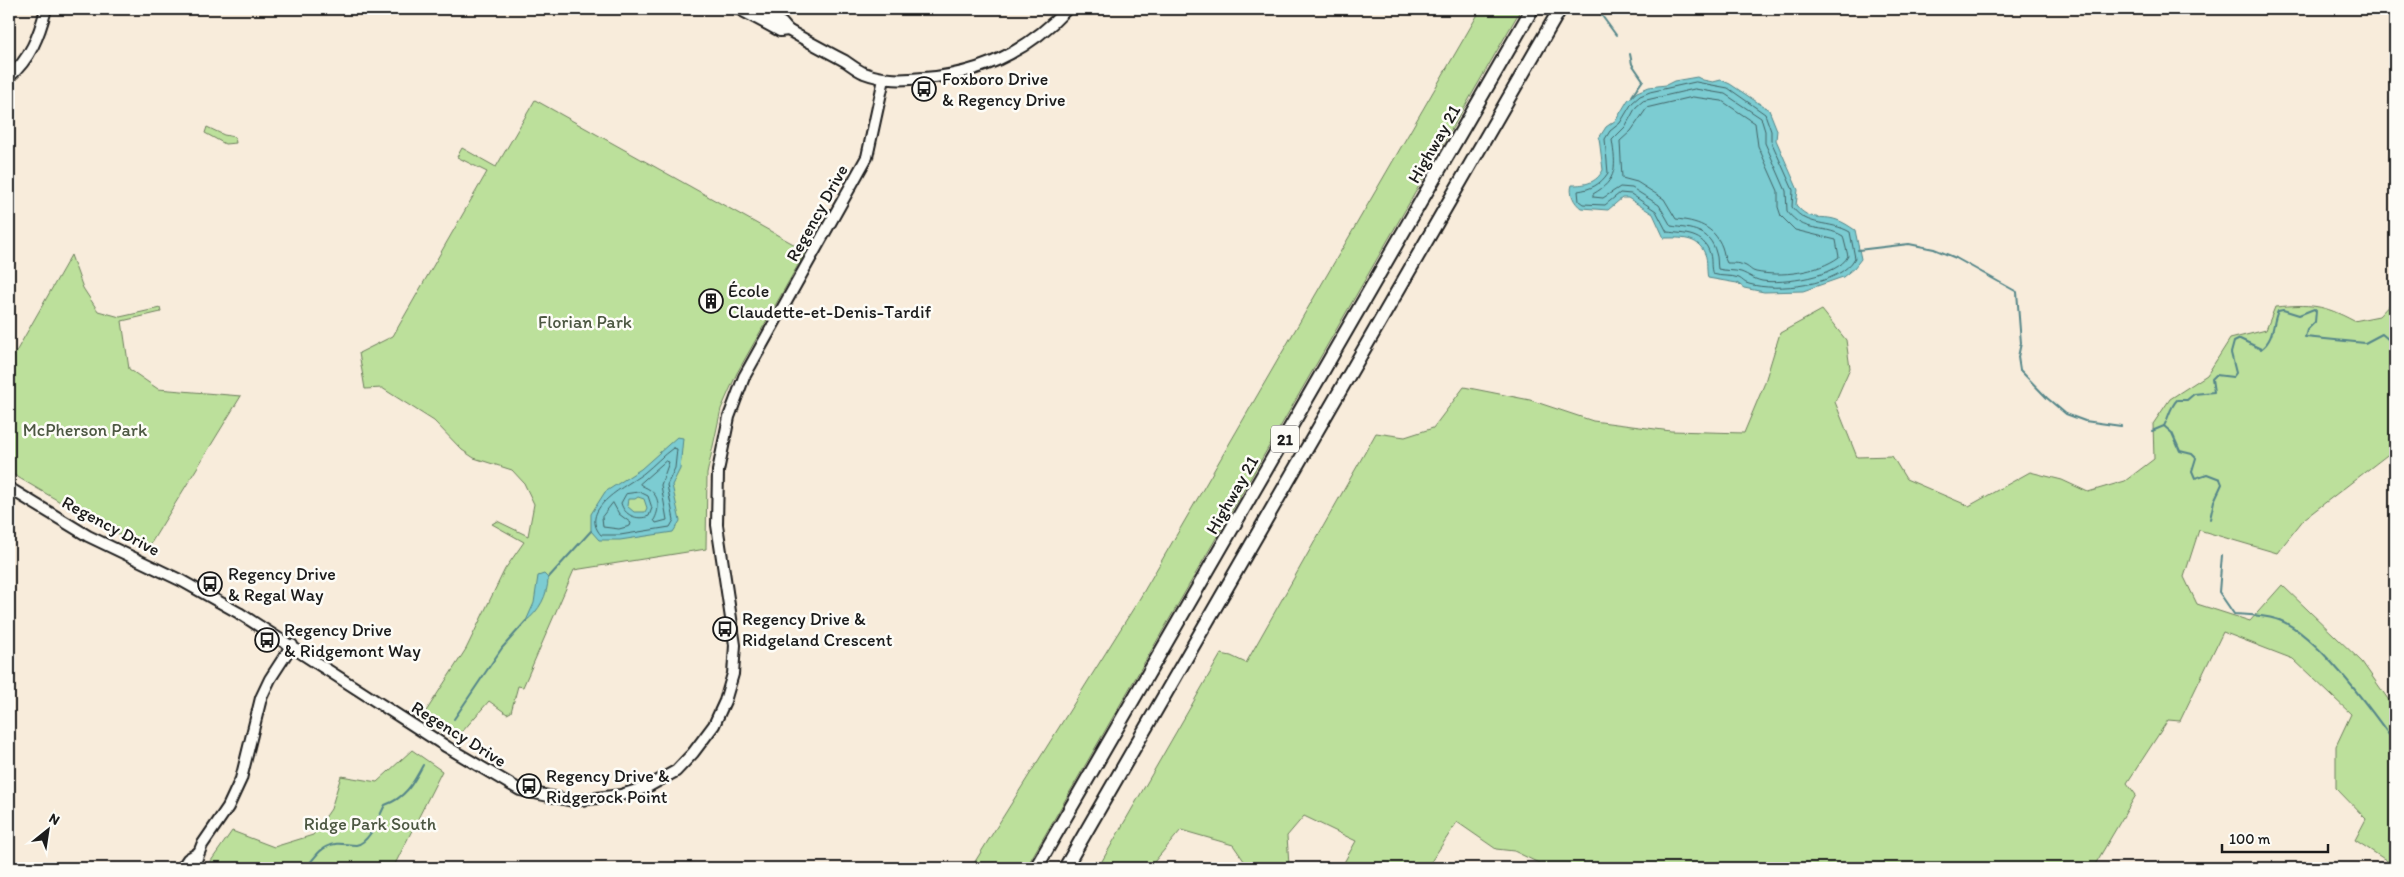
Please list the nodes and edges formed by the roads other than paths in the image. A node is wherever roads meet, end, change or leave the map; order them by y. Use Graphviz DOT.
graph roads {
  1 [pos="46,9"];
  2 [pos="739,9"];
  3 [pos="758,9"];
  4 [pos="1067,9"];
  5 [pos="1532,9"];
  6 [pos="1560,9"];
  7 [pos="788,30"];
  8 [pos="847,63"];
  9 [pos="9,77"];
  10 [pos="884,79"];
  11 [pos="919,79"];
  12 [pos="9,488"];
  13 [pos="292,645"];
  14 [pos="198,853"];
  15 [pos="182,868"];
  16 [pos="193,868"];
  17 [pos="1036,868"];
  18 [pos="1064,868"];
  1 -- 9 [label="street"];
  2 -- 7 [label="street"];
  3 -- 7 [label="street"];
  4 -- 11 [label="street"];
  5 -- 17 [label="main road, Highway 21 / 21"];
  6 -- 18 [label="main road, 21"];
  7 -- 8 [label="street"];
  8 -- 10 [label="street"];
  8 -- 11 [label="street"];
  10 -- 11 [label="street"];
  10 -- 13 [label="street, Regency Drive"];
  12 -- 13 [label="street, Regency Drive"];
  13 -- 14 [label="street"];
  14 -- 15 [label="street"];
  14 -- 16 [label="street"];
}
